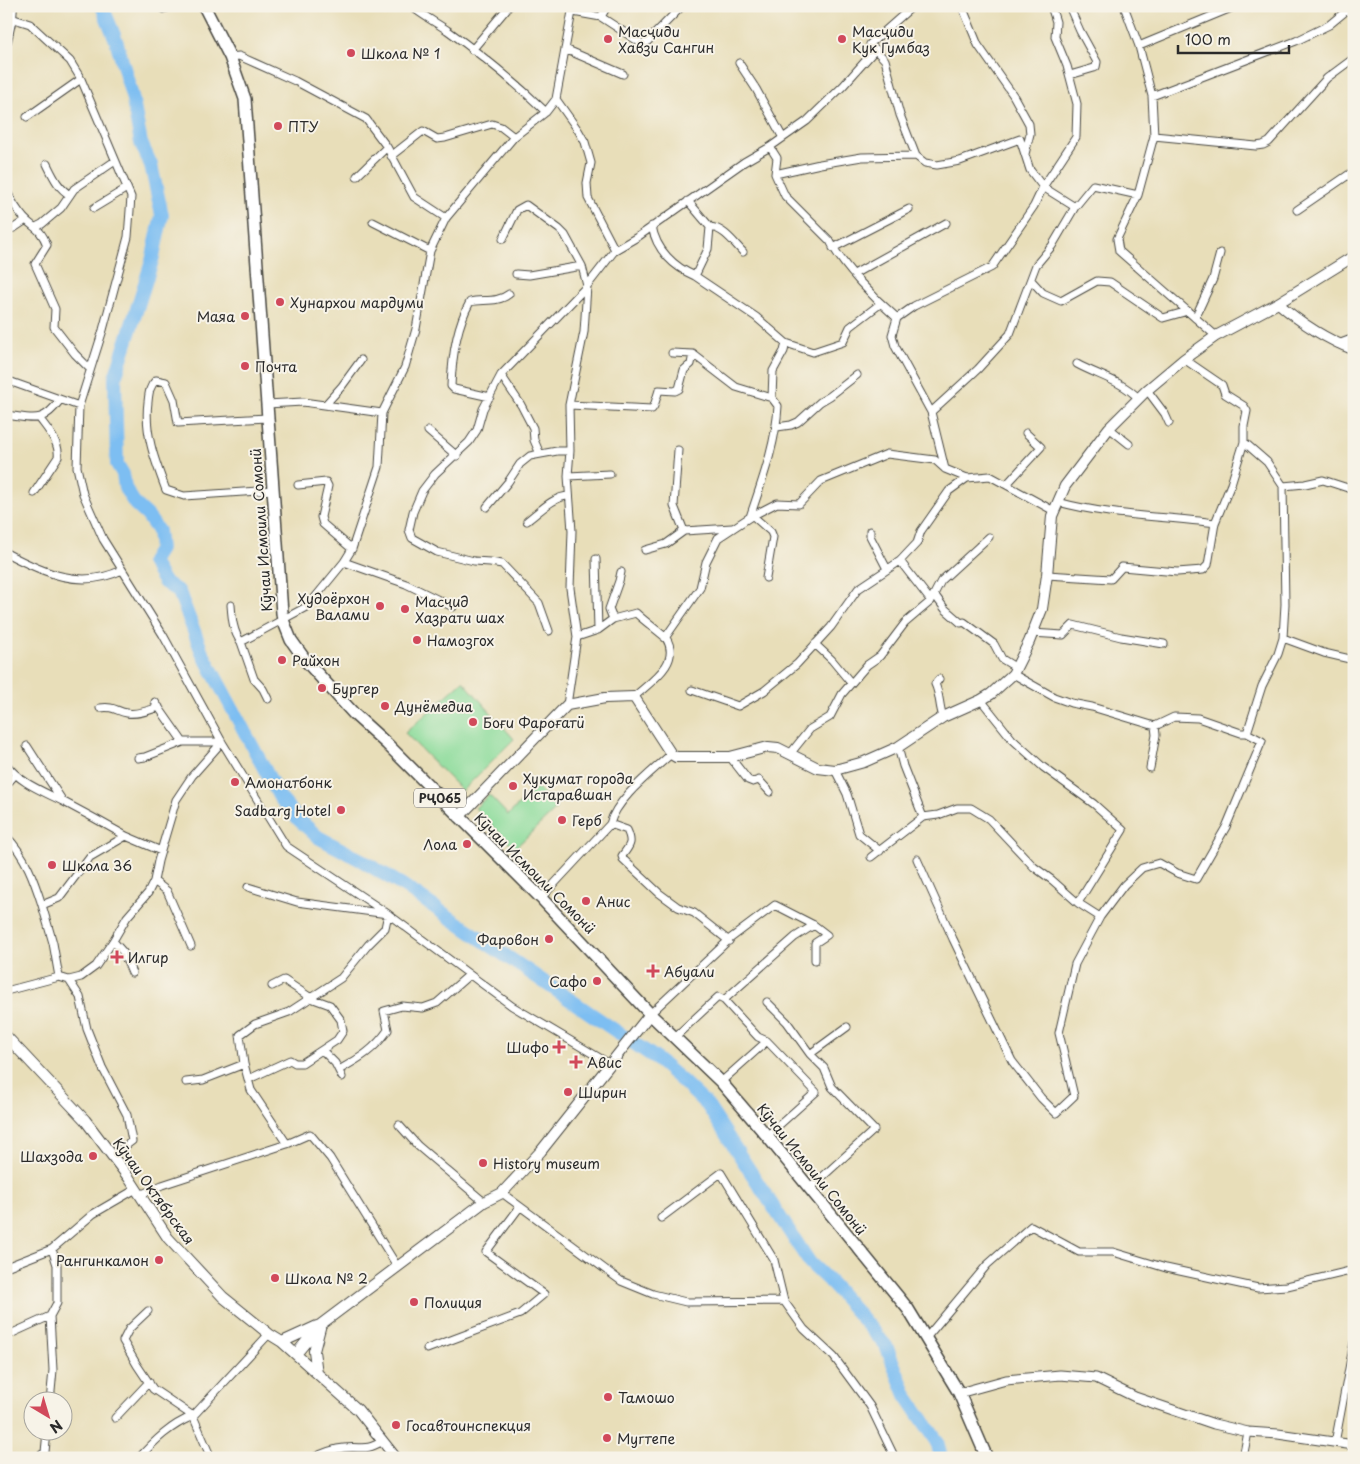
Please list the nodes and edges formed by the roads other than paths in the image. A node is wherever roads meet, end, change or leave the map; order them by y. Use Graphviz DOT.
graph roads {
  1 [pos="12,6"];
  2 [pos="161,6"];
  3 [pos="175,6"];
  4 [pos="204,6"];
  5 [pos="411,6"];
  6 [pos="509,6"];
  7 [pos="607,6"];
  8 [pos="682,6"];
  9 [pos="913,6"];
  10 [pos="962,6"];
  11 [pos="1051,6"];
  12 [pos="1069,6"];
  13 [pos="1124,6"];
  14 [pos="1236,6"];
  15 [pos="1352,6"];
  16 [pos="573,9"];
  17 [pos="601,17"];
  18 [pos="11,18"];
  19 [pos="6,42"];
  20 [pos="1139,46"];
  21 [pos="566,49"];
  22 [pos="876,49"];
  23 [pos="472,50"];
  24 [pos="230,57"];
  25 [pos="1354,58"];
  26 [pos="739,63"];
  27 [pos="623,74"];
  28 [pos="1070,75"];
  29 [pos="81,79"];
  30 [pos="1152,96"];
  31 [pos="556,99"];
  32 [pos="546,112"];
  33 [pos="27,117"];
  34 [pos="1154,136"];
  35 [pos="514,137"];
  36 [pos="783,138"];
  37 [pos="386,147"];
  38 [pos="770,147"];
  39 [pos="1024,155"];
  40 [pos="392,156"];
  41 [pos="916,156"];
  42 [pos="115,161"];
  43 [pos="47,164"];
  44 [pos="1354,171"];
  45 [pos="775,174"];
  46 [pos="357,176"];
  47 [pos="1043,187"];
  48 [pos="127,188"];
  49 [pos="6,190"];
  50 [pos="70,195"];
  51 [pos="1138,195"];
  52 [pos="688,201"];
  53 [pos="94,208"];
  54 [pos="1075,208"];
  55 [pos="909,209"];
  56 [pos="1297,210"];
  57 [pos="446,218"];
  58 [pos="26,220"];
  59 [pos="373,222"];
  60 [pos="946,223"];
  61 [pos="652,226"];
  62 [pos="36,227"];
  63 [pos="710,227"];
  64 [pos="6,230"];
  65 [pos="503,239"];
  66 [pos="834,248"];
  67 [pos="615,250"];
  68 [pos="430,251"];
  69 [pos="743,252"];
  70 [pos="1220,253"];
  71 [pos="1354,256"];
  72 [pos="582,266"];
  73 [pos="516,274"];
  74 [pos="854,274"];
  75 [pos="695,276"];
  76 [pos="1031,280"];
  77 [pos="587,286"];
  78 [pos="509,294"];
  79 [pos="1278,303"];
  80 [pos="880,304"];
  81 [pos="1188,311"];
  82 [pos="897,318"];
  83 [pos="1196,318"];
  84 [pos="1216,336"];
  85 [pos="1354,338"];
  86 [pos="786,343"];
  87 [pos="1338,344"];
  88 [pos="1354,350"];
  89 [pos="672,352"];
  90 [pos="693,354"];
  91 [pos="1184,359"];
  92 [pos="361,360"];
  93 [pos="1077,364"];
  94 [pos="90,369"];
  95 [pos="500,375"];
  96 [pos="857,375"];
  97 [pos="6,380"];
  98 [pos="1147,390"];
  99 [pos="490,397"];
  100 [pos="772,398"];
  101 [pos="1138,398"];
  102 [pos="60,400"];
  103 [pos="267,404"];
  104 [pos="326,405"];
  105 [pos="569,405"];
  106 [pos="79,406"];
  107 [pos="382,412"];
  108 [pos="931,412"];
  109 [pos="6,415"];
  110 [pos="40,418"];
  111 [pos="268,418"];
  112 [pos="1169,423"];
  113 [pos="777,427"];
  114 [pos="1109,428"];
  115 [pos="428,431"];
  116 [pos="1026,433"];
  117 [pos="1244,442"];
  118 [pos="1129,444"];
  119 [pos="678,450"];
  120 [pos="570,451"];
  121 [pos="540,454"];
  122 [pos="456,456"];
  123 [pos="946,468"];
  124 [pos="610,474"];
  125 [pos="568,476"];
  126 [pos="967,478"];
  127 [pos="1006,484"];
  128 [pos="298,485"];
  129 [pos="1283,486"];
  130 [pos="273,490"];
  131 [pos="1354,490"];
  132 [pos="34,493"];
  133 [pos="569,496"];
  134 [pos="1056,506"];
  135 [pos="487,507"];
  136 [pos="752,516"];
  137 [pos="527,521"];
  138 [pos="1215,523"];
  139 [pos="735,528"];
  140 [pos="684,531"];
  141 [pos="870,531"];
  142 [pos="989,537"];
  143 [pos="352,549"];
  144 [pos="645,550"];
  145 [pos="6,552"];
  146 [pos="596,559"];
  147 [pos="900,561"];
  148 [pos="344,562"];
  149 [pos="887,569"];
  150 [pos="122,570"];
  151 [pos="621,572"];
  152 [pos="1047,575"];
  153 [pos="766,578"];
  154 [pos="932,597"];
  155 [pos="230,605"];
  156 [pos="453,607"];
  157 [pos="613,619"];
  158 [pos="283,620"];
  159 [pos="598,630"];
  160 [pos="549,631"];
  161 [pos="1032,633"];
  162 [pos="577,637"];
  163 [pos="665,638"];
  164 [pos="1283,638"];
  165 [pos="241,642"];
  166 [pos="815,644"];
  167 [pos="1164,644"];
  168 [pos="1354,660"];
  169 [pos="1014,670"];
  170 [pos="939,679"];
  171 [pos="851,683"];
  172 [pos="692,690"];
  173 [pos="634,697"];
  174 [pos="268,699"];
  175 [pos="981,700"];
  176 [pos="567,704"];
  177 [pos="100,708"];
  178 [pos="943,717"];
  179 [pos="1155,726"];
  180 [pos="1247,733"];
  181 [pos="183,742"];
  182 [pos="222,742"];
  183 [pos="27,746"];
  184 [pos="898,747"];
  185 [pos="671,754"];
  186 [pos="790,754"];
  187 [pos="730,757"];
  188 [pos="138,758"];
  189 [pos="6,764"];
  190 [pos="1150,768"];
  191 [pos="835,770"];
  192 [pos="15,775"];
  193 [pos="6,785"];
  194 [pos="770,792"];
  195 [pos="62,801"];
  196 [pos="459,817"];
  197 [pos="923,817"];
  198 [pos="610,824"];
  199 [pos="6,836"];
  200 [pos="126,836"];
  201 [pos="161,851"];
  202 [pos="880,851"];
  203 [pos="871,857"];
  204 [pos="917,859"];
  205 [pos="154,882"];
  206 [pos="248,887"];
  207 [pos="541,898"];
  208 [pos="1078,903"];
  209 [pos="42,905"];
  210 [pos="388,914"];
  211 [pos="1100,917"];
  212 [pos="814,925"];
  213 [pos="113,941"];
  214 [pos="729,941"];
  215 [pos="191,946"];
  216 [pos="815,960"];
  217 [pos="132,973"];
  218 [pos="468,975"];
  219 [pos="59,977"];
  220 [pos="69,980"];
  221 [pos="272,986"];
  222 [pos="6,991"];
  223 [pos="311,998"];
  224 [pos="724,1000"];
  225 [pos="767,1002"];
  226 [pos="647,1016"];
  227 [pos="847,1027"];
  228 [pos="6,1036"];
  229 [pos="675,1037"];
  230 [pos="766,1041"];
  231 [pos="323,1050"];
  232 [pos="810,1054"];
  233 [pos="244,1064"];
  234 [pos="610,1064"];
  235 [pos="249,1079"];
  236 [pos="186,1082"];
  237 [pos="721,1082"];
  238 [pos="399,1125"];
  239 [pos="767,1136"];
  240 [pos="287,1144"];
  241 [pos="112,1156"];
  242 [pos="809,1189"];
  243 [pos="138,1192"];
  244 [pos="502,1193"];
  245 [pos="484,1202"];
  246 [pos="519,1208"];
  247 [pos="661,1218"];
  248 [pos="52,1249"];
  249 [pos="397,1266"];
  250 [pos="6,1267"];
  251 [pos="1354,1270"];
  252 [pos="784,1301"];
  253 [pos="148,1311"];
  254 [pos="50,1316"];
  255 [pos="320,1325"];
  256 [pos="269,1334"];
  257 [pos="6,1336"];
  258 [pos="926,1338"];
  259 [pos="282,1342"];
  260 [pos="1354,1342"];
  261 [pos="427,1349"];
  262 [pos="296,1354"];
  263 [pos="317,1373"];
  264 [pos="149,1382"];
  265 [pos="51,1392"];
  266 [pos="959,1393"];
  267 [pos="193,1416"];
  268 [pos="115,1418"];
  269 [pos="1248,1432"];
  270 [pos="383,1441"];
  271 [pos="46,1442"];
  272 [pos="1335,1443"];
  273 [pos="1354,1445"];
  274 [pos="37,1458"];
  275 [pos="139,1458"];
  276 [pos="211,1458"];
  277 [pos="312,1458"];
  278 [pos="396,1458"];
  279 [pos="894,1458"];
  280 [pos="987,1458"];
  281 [pos="1243,1458"];
  1 -- 18 [label="main road"];
  2 -- 3 [label="street"];
  4 -- 24 [label="main road, Кӯчаи Исмоили Сомонӣ / РҶ065"];
  5 -- 23 [label="street"];
  6 -- 23 [label="street"];
  7 -- 17 [label="street"];
  8 -- 17 [label="street"];
  9 -- 22 [label="street"];
  10 -- 39 [label="street"];
  11 -- 28 [label="street"];
  12 -- 28 [label="street"];
  13 -- 20 [label="street"];
  14 -- 20 [label="street"];
  15 -- 30 [label="street"];
  16 -- 17 [label="street"];
  16 -- 21 [label="street"];
  18 -- 19 [label="main road"];
  18 -- 29 [label="street"];
  20 -- 30 [label="street"];
  21 -- 27 [label="street"];
  21 -- 31 [label="street"];
  22 -- 36 [label="street"];
  22 -- 41 [label="street"];
  23 -- 32 [label="street"];
  24 -- 37 [label="street"];
  24 -- 103 [label="main road, Кӯчаи Исмоили Сомонӣ / РҶ065"];
  25 -- 34 [label="street"];
  26 -- 36 [label="street"];
  28 -- 47 [label="street"];
  29 -- 33 [label="street"];
  29 -- 42 [label="street"];
  30 -- 34 [label="street"];
  31 -- 32 [label="street"];
  31 -- 67 [label="street"];
  32 -- 35 [label="street"];
  34 -- 51 [label="street"];
  35 -- 40 [label="street"];
  35 -- 57 [label="street"];
  36 -- 38 [label="street"];
  37 -- 40 [label="street"];
  37 -- 46 [label="street"];
  38 -- 45 [label="street"];
  38 -- 52 [label="street"];
  39 -- 41 [label="street"];
  39 -- 47 [label="street"];
  40 -- 57 [label="street"];
  41 -- 45 [label="street"];
  42 -- 48 [label="street"];
  42 -- 50 [label="street"];
  43 -- 50 [label="street"];
  44 -- 56 [label="street"];
  45 -- 66 [label="street"];
  47 -- 54 [label="street"];
  47 -- 82 [label="street"];
  48 -- 53 [label="street"];
  48 -- 94 [label="street"];
  49 -- 58 [label="street"];
  50 -- 62 [label="street"];
  51 -- 54 [label="street"];
  51 -- 81 [label="street"];
  52 -- 61 [label="street"];
  52 -- 63 [label="street"];
  54 -- 76 [label="street"];
  55 -- 66 [label="street"];
  57 -- 68 [label="street"];
  58 -- 62 [label="street"];
  58 -- 64 [label="street"];
  59 -- 68 [label="street"];
  60 -- 74 [label="street"];
  61 -- 67 [label="street"];
  61 -- 75 [label="street"];
  62 -- 94 [label="street"];
  63 -- 69 [label="street"];
  63 -- 75 [label="street"];
  65 -- 72 [label="street"];
  66 -- 74 [label="street"];
  67 -- 77 [label="street"];
  68 -- 107 [label="street"];
  70 -- 83 [label="street"];
  71 -- 79 [label="main road"];
  72 -- 73 [label="street"];
  72 -- 77 [label="street"];
  74 -- 80 [label="street"];
  75 -- 86 [label="street"];
  76 -- 81 [label="street"];
  76 -- 108 [label="street"];
  77 -- 95 [label="street"];
  77 -- 105 [label="street"];
  78 -- 99 [label="street"];
  79 -- 84 [label="main road"];
  79 -- 87 [label="street"];
  80 -- 82 [label="street"];
  80 -- 86 [label="street"];
  81 -- 83 [label="street"];
  82 -- 108 [label="street"];
  83 -- 84 [label="street"];
  84 -- 91 [label="main road"];
  85 -- 87 [label="street"];
  86 -- 100 [label="street"];
  87 -- 88 [label="street"];
  89 -- 90 [label="street"];
  90 -- 100 [label="street"];
  90 -- 105 [label="street"];
  91 -- 98 [label="main road"];
  91 -- 117 [label="street"];
  92 -- 104 [label="street"];
  93 -- 101 [label="street"];
  94 -- 106 [label="street"];
  95 -- 99 [label="street"];
  95 -- 121 [label="street"];
  96 -- 113 [label="street"];
  97 -- 102 [label="street"];
  98 -- 101 [label="main road"];
  98 -- 112 [label="street"];
  99 -- 122 [label="street"];
  100 -- 113 [label="street"];
  101 -- 114 [label="main road"];
  102 -- 106 [label="street"];
  102 -- 110 [label="street"];
  103 -- 104 [label="street"];
  103 -- 111 [label="main road, Кӯчаи Исмоили Сомонӣ / РҶ065"];
  104 -- 107 [label="street"];
  105 -- 120 [label="street"];
  106 -- 150 [label="street"];
  107 -- 143 [label="street"];
  108 -- 123 [label="street"];
  109 -- 110 [label="street"];
  110 -- 132 [label="street"];
  111 -- 130 [label="main road, Кӯчаи Исмоили Сомонӣ / РҶ065"];
  111 -- 130 [label="street"];
  113 -- 136 [label="street"];
  114 -- 118 [label="street"];
  114 -- 134 [label="main road"];
  115 -- 122 [label="street"];
  116 -- 127 [label="street"];
  117 -- 129 [label="street"];
  117 -- 138 [label="street"];
  119 -- 140 [label="street"];
  120 -- 121 [label="street"];
  120 -- 125 [label="street"];
  121 -- 135 [label="street"];
  122 -- 160 [label="street"];
  123 -- 126 [label="street"];
  123 -- 136 [label="street"];
  124 -- 125 [label="street"];
  125 -- 133 [label="street"];
  126 -- 127 [label="street"];
  126 -- 147 [label="street"];
  127 -- 134 [label="street"];
  128 -- 143 [label="street"];
  129 -- 131 [label="street"];
  129 -- 164 [label="street"];
  130 -- 158 [label="main road, Кӯчаи Исмоили Сомонӣ / РҶ065"];
  133 -- 137 [label="street"];
  133 -- 162 [label="street"];
  134 -- 138 [label="street"];
  134 -- 152 [label="main road"];
  136 -- 139 [label="street"];
  136 -- 153 [label="street"];
  138 -- 152 [label="street"];
  139 -- 140 [label="street"];
  139 -- 163 [label="street"];
  140 -- 144 [label="street"];
  141 -- 149 [label="street"];
  142 -- 154 [label="street"];
  143 -- 148 [label="street"];
  145 -- 150 [label="street"];
  146 -- 159 [label="street"];
  147 -- 149 [label="street"];
  147 -- 154 [label="street"];
  148 -- 156 [label="street"];
  148 -- 158 [label="street"];
  149 -- 166 [label="street"];
  150 -- 182 [label="street"];
  151 -- 157 [label="street"];
  152 -- 161 [label="main road"];
  154 -- 169 [label="street"];
  154 -- 171 [label="street"];
  155 -- 165 [label="street"];
  157 -- 159 [label="street"];
  157 -- 163 [label="street"];
  158 -- 165 [label="street"];
  158 -- 196 [label="main road, Кӯчаи Исмоили Сомонӣ / РҶ065"];
  159 -- 162 [label="street"];
  161 -- 167 [label="street"];
  161 -- 169 [label="main road"];
  162 -- 176 [label="street"];
  163 -- 173 [label="street"];
  164 -- 168 [label="street"];
  164 -- 180 [label="street"];
  165 -- 174 [label="street"];
  166 -- 171 [label="street"];
  166 -- 172 [label="street"];
  169 -- 175 [label="main road"];
  169 -- 179 [label="street"];
  170 -- 178 [label="street"];
  171 -- 186 [label="street"];
  173 -- 176 [label="main road"];
  173 -- 185 [label="main road"];
  175 -- 178 [label="main road"];
  175 -- 208 [label="street"];
  176 -- 196 [label="main road"];
  177 -- 181 [label="street"];
  178 -- 184 [label="main road"];
  179 -- 180 [label="street"];
  179 -- 190 [label="street"];
  180 -- 211 [label="street"];
  181 -- 182 [label="street"];
  181 -- 188 [label="street"];
  182 -- 201 [label="street"];
  182 -- 210 [label="street"];
  183 -- 195 [label="street"];
  184 -- 191 [label="main road"];
  184 -- 197 [label="street"];
  185 -- 187 [label="main road"];
  185 -- 198 [label="street"];
  186 -- 187 [label="main road"];
  186 -- 191 [label="main road"];
  187 -- 194 [label="street"];
  189 -- 192 [label="street"];
  191 -- 202 [label="street"];
  192 -- 193 [label="street"];
  192 -- 195 [label="street"];
  195 -- 200 [label="street"];
  196 -- 207 [label="main road, Кӯчаи Исмоили Сомонӣ / РҶ065"];
  197 -- 202 [label="street"];
  197 -- 208 [label="street"];
  198 -- 207 [label="street"];
  198 -- 214 [label="street"];
  199 -- 209 [label="street"];
  200 -- 201 [label="street"];
  200 -- 209 [label="street"];
  201 -- 205 [label="street"];
  202 -- 203 [label="street"];
  204 -- 211 [label="street"];
  205 -- 213 [label="street"];
  205 -- 215 [label="street"];
  206 -- 210 [label="street"];
  207 -- 226 [label="main road, Кӯчаи Исмоили Сомонӣ / РҶ065"];
  208 -- 211 [label="street"];
  209 -- 219 [label="street"];
  210 -- 218 [label="street"];
  210 -- 223 [label="street"];
  212 -- 214 [label="street"];
  212 -- 216 [label="street"];
  212 -- 224 [label="street"];
  213 -- 217 [label="street"];
  213 -- 220 [label="street"];
  214 -- 226 [label="street"];
  218 -- 231 [label="street"];
  218 -- 234 [label="street"];
  219 -- 220 [label="street"];
  219 -- 222 [label="street"];
  220 -- 241 [label="street"];
  221 -- 223 [label="street"];
  223 -- 231 [label="street"];
  223 -- 233 [label="street"];
  224 -- 229 [label="street"];
  224 -- 230 [label="street"];
  225 -- 232 [label="street"];
  226 -- 229 [label="main road, Кӯчаи Исмоили Сомонӣ / РҶ065"];
  226 -- 234 [label="main road"];
  227 -- 232 [label="street"];
  228 -- 241 [label="main road, Кӯчаи Октябрская"];
  229 -- 237 [label="main road, Кӯчаи Исмоили Сомонӣ / РҶ065"];
  230 -- 237 [label="street"];
  230 -- 239 [label="street"];
  231 -- 235 [label="street"];
  232 -- 242 [label="street"];
  233 -- 235 [label="street"];
  233 -- 236 [label="street"];
  234 -- 244 [label="main road"];
  235 -- 240 [label="street"];
  237 -- 239 [label="main road, Кӯчаи Исмоили Сомонӣ / РҶ065"];
  238 -- 245 [label="street"];
  239 -- 242 [label="main road, Кӯчаи Исмоили Сомонӣ / РҶ065"];
  240 -- 243 [label="street"];
  240 -- 249 [label="street"];
  241 -- 243 [label="main road, Кӯчаи Октябрская"];
  242 -- 258 [label="main road, Кӯчаи Исмоили Сомонӣ / РҶ065"];
  243 -- 248 [label="street"];
  243 -- 256 [label="main road, Кӯчаи Октябрская"];
  244 -- 245 [label="main road"];
  244 -- 246 [label="street"];
  245 -- 249 [label="main road"];
  246 -- 252 [label="street"];
  246 -- 261 [label="street"];
  247 -- 252 [label="street"];
  248 -- 250 [label="street"];
  248 -- 254 [label="street"];
  249 -- 255 [label="main road"];
  251 -- 258 [label="street"];
  252 -- 279 [label="street"];
  253 -- 264 [label="street"];
  254 -- 257 [label="street"];
  254 -- 265 [label="street"];
  255 -- 259 [label="main road"];
  255 -- 262 [label="main road"];
  255 -- 263 [label="main road"];
  256 -- 259 [label="main road, Кӯчаи Октябрская"];
  256 -- 267 [label="street"];
  258 -- 266 [label="main road, Кӯчаи Исмоили Сомонӣ / РҶ065"];
  259 -- 262 [label="main road, Кӯчаи Октябрская"];
  260 -- 272 [label="street"];
  262 -- 263 [label="main road, Кӯчаи Октябрская"];
  263 -- 270 [label="main road, Кӯчаи Октябрская"];
  264 -- 267 [label="street"];
  264 -- 268 [label="street"];
  266 -- 269 [label="street"];
  266 -- 280 [label="main road, Кӯчаи Исмоили Сомонӣ / РҶ065"];
  267 -- 275 [label="street"];
  267 -- 276 [label="street"];
  269 -- 272 [label="street"];
  269 -- 281 [label="street"];
  270 -- 277 [label="street"];
  270 -- 278 [label="main road, Кӯчаи Октябрская"];
  271 -- 274 [label="street"];
  272 -- 273 [label="street"];
}
